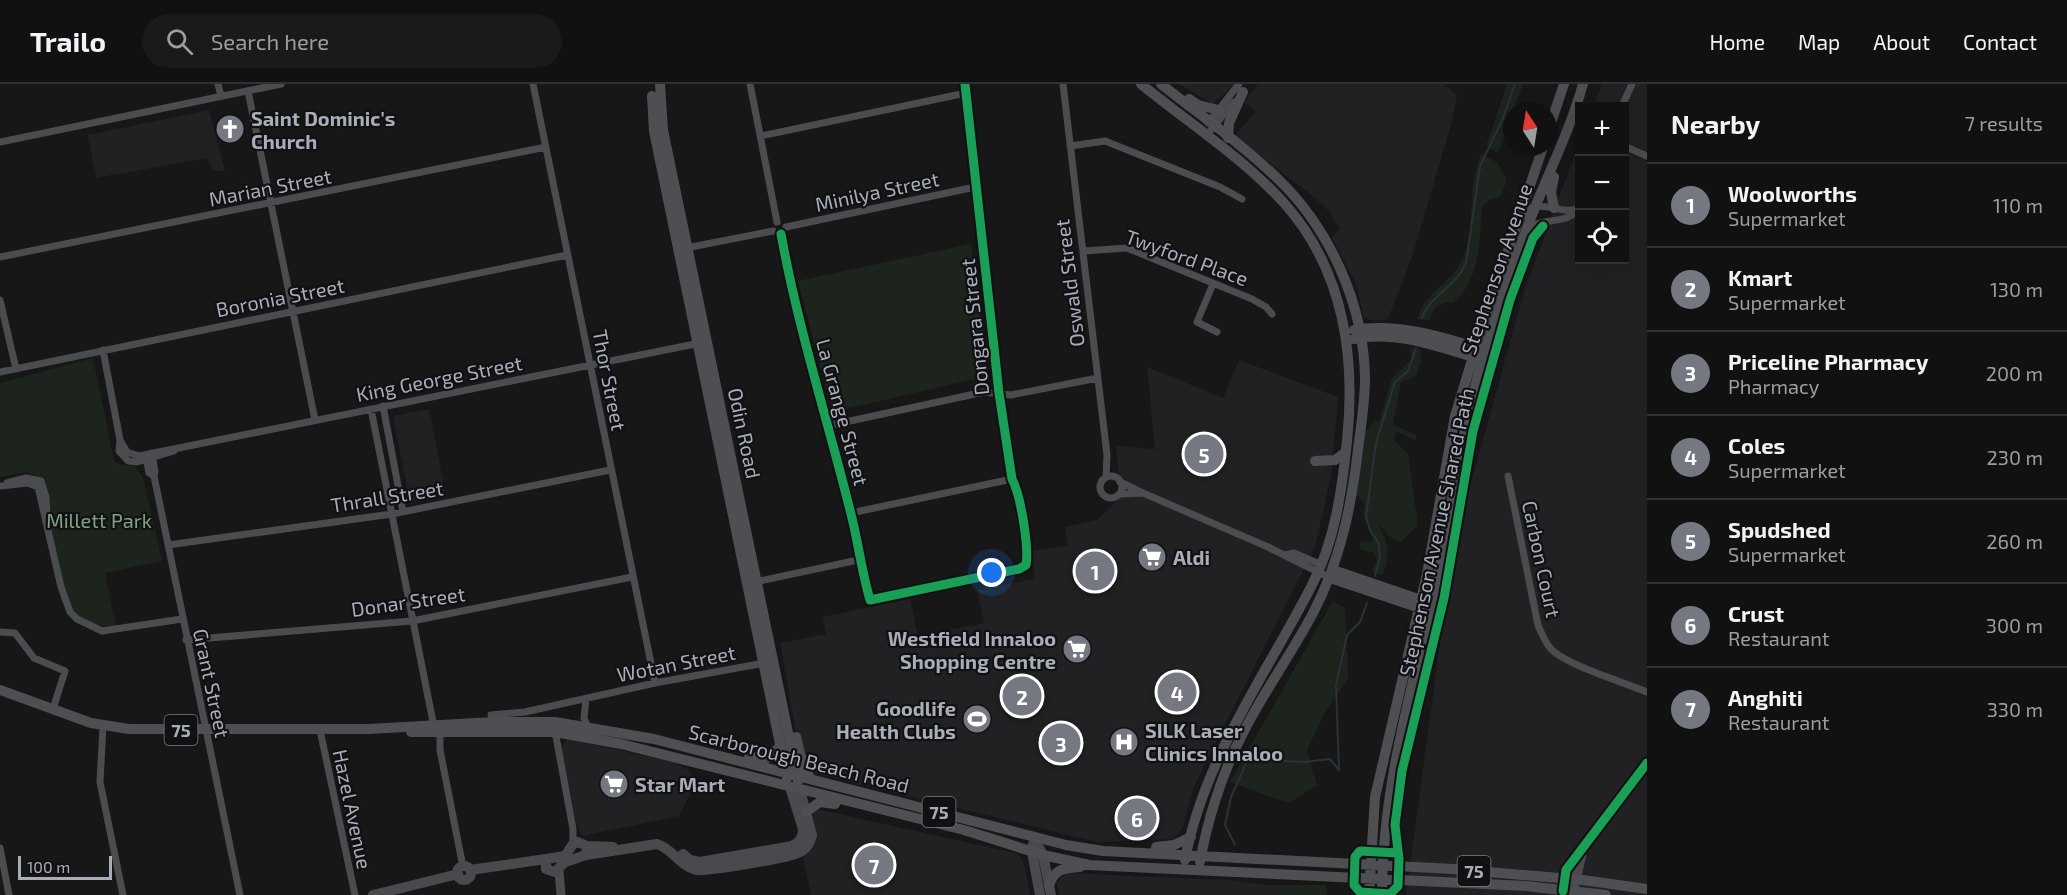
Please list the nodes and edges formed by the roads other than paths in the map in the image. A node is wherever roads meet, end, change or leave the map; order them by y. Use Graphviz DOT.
graph roads {
  1 [pos="218,84"];
  2 [pos="281,84"];
  3 [pos="533,84"];
  4 [pos="653,84"];
  5 [pos="660,84"];
  6 [pos="750,84"];
  7 [pos="965,84"];
  8 [pos="1063,84"];
  9 [pos="1141,84"];
  10 [pos="1161,84"];
  11 [pos="1564,84"];
  12 [pos="1583,84"];
  13 [pos="1632,84"];
  14 [pos="1244,87"];
  15 [pos="248,91"];
  16 [pos="966,93"];
  17 [pos="1174,95"];
  18 [pos="221,96"];
  19 [pos="1624,102"];
  20 [pos="1557,105"];
  21 [pos="1219,110"];
  22 [pos="1211,125"];
  23 [pos="1203,134"];
  24 [pos="761,136"];
  25 [pos="1228,138"];
  26 [pos="0,142"];
  27 [pos="1070,146"];
  28 [pos="546,147"];
  29 [pos="1629,148"];
  30 [pos="1540,156"];
  31 [pos="1647,156"];
  32 [pos="1557,157"];
  33 [pos="975,187"];
  34 [pos="1242,199"];
  35 [pos="270,204"];
  36 [pos="1536,206"];
  37 [pos="1554,208"];
  38 [pos="1575,209"];
  39 [pos="1577,210"];
  40 [pos="777,222"];
  41 [pos="786,227"];
  42 [pos="1527,228"];
  43 [pos="777,232"];
  44 [pos="1512,236"];
  45 [pos="683,249"];
  46 [pos="1084,251"];
  47 [pos="567,255"];
  48 [pos="0,257"];
  49 [pos="1213,284"];
  50 [pos="0,300"];
  51 [pos="293,313"];
  52 [pos="1272,314"];
  53 [pos="1218,333"];
  54 [pos="1359,333"];
  55 [pos="1347,336"];
  56 [pos="702,342"];
  57 [pos="103,350"];
  58 [pos="1479,354"];
  59 [pos="591,365"];
  60 [pos="16,369"];
  61 [pos="0,372"];
  62 [pos="1098,378"];
  63 [pos="999,393"];
  64 [pos="383,406"];
  65 [pos="370,409"];
  66 [pos="315,420"];
  67 [pos="827,426"];
  68 [pos="1346,452"];
  69 [pos="149,457"];
  70 [pos="1315,461"];
  71 [pos="610,470"];
  72 [pos="1508,476"];
  73 [pos="1012,479"];
  74 [pos="1114,479"];
  75 [pos="0,486"];
  76 [pos="1143,493"];
  77 [pos="1120,494"];
  78 [pos="403,512"];
  79 [pos="851,513"];
  80 [pos="392,514"];
  81 [pos="168,544"];
  82 [pos="858,560"];
  83 [pos="1317,567"];
  84 [pos="1332,574"];
  85 [pos="632,577"];
  86 [pos="752,582"];
  87 [pos="870,600"];
  88 [pos="1425,606"];
  89 [pos="182,619"];
  90 [pos="412,621"];
  91 [pos="0,632"];
  92 [pos="186,640"];
  93 [pos="768,662"];
  94 [pos="655,683"];
  95 [pos="0,690"];
  96 [pos="1647,692"];
  97 [pos="586,699"];
  98 [pos="783,704"];
  99 [pos="53,709"];
  100 [pos="491,715"];
  101 [pos="103,726"];
  102 [pos="555,727"];
  103 [pos="588,727"];
  104 [pos="436,729"];
  105 [pos="204,730"];
  106 [pos="320,730"];
  107 [pos="684,747"];
  108 [pos="780,747"];
  109 [pos="1647,763"];
  110 [pos="791,773"];
  111 [pos="810,778"];
  112 [pos="795,788"];
  113 [pos="1220,790"];
  114 [pos="882,811"];
  115 [pos="806,812"];
  116 [pos="1191,837"];
  117 [pos="1034,838"];
  118 [pos="582,847"];
  119 [pos="0,848"];
  120 [pos="1120,852"];
  121 [pos="779,853"];
  122 [pos="1037,854"];
  123 [pos="1186,854"];
  124 [pos="1201,855"];
  125 [pos="1216,856"];
  126 [pos="1371,865"];
  127 [pos="1095,866"];
  128 [pos="1383,866"];
  129 [pos="550,868"];
  130 [pos="1183,869"];
  131 [pos="1198,870"];
  132 [pos="464,873"];
  133 [pos="1370,878"];
  134 [pos="1383,879"];
  135 [pos="1569,889"];
  136 [pos="1647,889"];
  137 [pos="1050,891"];
  138 [pos="9,895"];
  139 [pos="123,895"];
  140 [pos="240,895"];
  141 [pos="355,895"];
  142 [pos="373,895"];
  143 [pos="393,895"];
  144 [pos="560,895"];
  145 [pos="1040,895"];
  146 [pos="1369,895"];
  147 [pos="1383,895"];
  148 [pos="1606,895"];
  1 -- 18 [label="street"];
  2 -- 15 [label="street"];
  3 -- 28 [label="street, Thor Street"];
  4 -- 45 [label="main road, Odin Road"];
  5 -- 45 [label="main road, Odin Road"];
  6 -- 24 [label="street"];
  7 -- 16 [label="street, Dongara Street"];
  8 -- 27 [label="street, Oswald Street"];
  9 -- 23 [label="main road"];
  10 -- 17 [label="main road"];
  11 -- 20 [label="main road"];
  12 -- 32 [label="main road, Stephenson Avenue"];
  13 -- 19 [label="street"];
  14 -- 21 [label="street"];
  14 -- 22 [label="street"];
  14 -- 25 [label="main road"];
  15 -- 18 [label="street"];
  15 -- 35 [label="street"];
  16 -- 24 [label="street"];
  16 -- 33 [label="street, Dongara Street"];
  17 -- 21 [label="main road"];
  17 -- 22 [label="main road"];
  18 -- 26 [label="street"];
  21 -- 22 [label="street"];
  22 -- 23 [label="street"];
  22 -- 25 [label="main road"];
  23 -- 55 [label="main road"];
  24 -- 40 [label="street"];
  25 -- 54 [label="main road"];
  27 -- 34 [label="street"];
  27 -- 46 [label="street, Oswald Street"];
  28 -- 35 [label="street, Marian Street"];
  28 -- 47 [label="street, Thor Street"];
  29 -- 31 [label="street"];
  30 -- 44 [label="main road, Stephenson Avenue"];
  32 -- 36 [label="main road, Stephenson Avenue"];
  32 -- 37 [label="main road"];
  33 -- 41 [label="street, Minilya Street"];
  33 -- 63 [label="street, Dongara Street"];
  35 -- 48 [label="street, Marian Street"];
  35 -- 51 [label="street"];
  36 -- 37 [label="street"];
  36 -- 42 [label="main road, Stephenson Avenue"];
  36 -- 44 [label="street"];
  37 -- 38 [label="street"];
  39 -- 42 [label="street"];
  40 -- 41 [label="street"];
  40 -- 43 [label="street"];
  41 -- 43 [label="street"];
  42 -- 58 [label="main road, Stephenson Avenue"];
  43 -- 45 [label="street"];
  43 -- 67 [label="street, La Grange Street"];
  44 -- 58 [label="main road, Stephenson Avenue"];
  45 -- 56 [label="main road, Odin Road"];
  46 -- 49 [label="street, Twyford Place"];
  46 -- 62 [label="street, Oswald Street"];
  47 -- 51 [label="street, Boronia Street"];
  47 -- 59 [label="street, Thor Street"];
  49 -- 52 [label="street, Twyford Place"];
  49 -- 53 [label="street"];
  50 -- 60 [label="street"];
  51 -- 57 [label="street, Boronia Street"];
  51 -- 66 [label="street"];
  54 -- 55 [label="main road"];
  54 -- 58 [label="main road"];
  54 -- 84 [label="main road"];
  55 -- 68 [label="main road"];
  56 -- 59 [label="street, King George Street"];
  56 -- 86 [label="main road, Odin Road"];
  57 -- 60 [label="street, Boronia Street"];
  57 -- 69 [label="street"];
  58 -- 88 [label="main road, Stephenson Avenue"];
  59 -- 64 [label="street, King George Street"];
  59 -- 71 [label="street, Thor Street"];
  60 -- 61 [label="street, Boronia Street"];
  62 -- 63 [label="street"];
  62 -- 74 [label="street, Oswald Street"];
  63 -- 67 [label="street"];
  63 -- 73 [label="street, Dongara Street"];
  64 -- 65 [label="street, King George Street"];
  64 -- 78 [label="street"];
  65 -- 66 [label="street, King George Street"];
  65 -- 80 [label="street"];
  66 -- 69 [label="street, King George Street"];
  67 -- 79 [label="street, La Grange Street"];
  68 -- 70 [label="main road"];
  68 -- 83 [label="main road"];
  69 -- 81 [label="street, Grant Street"];
  71 -- 78 [label="street, Thrall Street"];
  71 -- 85 [label="street, Thor Street"];
  72 -- 96 [label="street, Carbon Court"];
  73 -- 79 [label="street"];
  73 -- 87 [label="street, Dongara Street"];
  74 -- 76 [label="street"];
  74 -- 77 [label="street, Oswald Street"];
  74 -- 77 [label="street"];
  75 -- 89 [label="street"];
  76 -- 77 [label="street"];
  76 -- 83 [label="street"];
  78 -- 80 [label="street, Thrall Street"];
  79 -- 82 [label="street, La Grange Street"];
  80 -- 81 [label="street, Thrall Street"];
  80 -- 90 [label="street"];
  81 -- 89 [label="street, Grant Street"];
  82 -- 86 [label="street"];
  82 -- 87 [label="street, La Grange Street"];
  83 -- 84 [label="street"];
  83 -- 116 [label="main road"];
  84 -- 88 [label="main road"];
  84 -- 113 [label="main road"];
  85 -- 90 [label="street, Donar Street"];
  85 -- 94 [label="street, Thor Street"];
  86 -- 93 [label="main road, Odin Road"];
  88 -- 126 [label="main road, Stephenson Avenue"];
  88 -- 128 [label="main road, Stephenson Avenue"];
  89 -- 92 [label="street, Grant Street"];
  90 -- 92 [label="street, Donar Street"];
  90 -- 104 [label="street"];
  91 -- 99 [label="street"];
  92 -- 105 [label="street, Grant Street"];
  93 -- 94 [label="street, Wotan Street"];
  93 -- 98 [label="main road, Odin Road"];
  93 -- 108 [label="main road, Odin Road"];
  94 -- 97 [label="street, Wotan Street"];
  95 -- 99 [label="main road, Scarborough Beach Road / 75"];
  97 -- 100 [label="street, Wotan Street"];
  97 -- 103 [label="street"];
  98 -- 110 [label="main road, Odin Road"];
  98 -- 111 [label="main road"];
  99 -- 101 [label="main road, Scarborough Beach Road / 75"];
  101 -- 105 [label="main road, Scarborough Beach Road / 75"];
  101 -- 139 [label="street"];
  102 -- 103 [label="main road, Scarborough Beach Road / 75"];
  102 -- 104 [label="main road, Scarborough Beach Road / 75"];
  102 -- 112 [label="main road, Scarborough Beach Road / 75"];
  102 -- 118 [label="street"];
  103 -- 107 [label="main road, Scarborough Beach Road / 75"];
  104 -- 106 [label="main road, Scarborough Beach Road / 75"];
  104 -- 132 [label="street"];
  105 -- 106 [label="main road, Scarborough Beach Road / 75"];
  105 -- 140 [label="street, Grant Street"];
  106 -- 141 [label="street, Hazel Avenue"];
  107 -- 108 [label="main road"];
  107 -- 110 [label="main road, Scarborough Beach Road / 75"];
  108 -- 110 [label="main road, Odin Road"];
  109 -- 135 [label="main road"];
  110 -- 111 [label="main road, Scarborough Beach Road / 75"];
  110 -- 112 [label="main road, Odin Road"];
  111 -- 117 [label="main road, Scarborough Beach Road / 75"];
  112 -- 114 [label="main road, Scarborough Beach Road / 75"];
  112 -- 115 [label="main road"];
  112 -- 121 [label="main road"];
  113 -- 124 [label="main road"];
  113 -- 125 [label="main road"];
  114 -- 115 [label="main road"];
  114 -- 122 [label="main road, Scarborough Beach Road / 75"];
  115 -- 121 [label="main road"];
  116 -- 120 [label="main road"];
  116 -- 123 [label="main road"];
  117 -- 120 [label="main road, Scarborough Beach Road / 75"];
  117 -- 122 [label="main road"];
  118 -- 121 [label="main road"];
  118 -- 129 [label="main road"];
  118 -- 129 [label="main road"];
  119 -- 138 [label="street"];
  120 -- 123 [label="main road, Scarborough Beach Road / 75"];
  122 -- 127 [label="main road, Scarborough Beach Road / 75"];
  122 -- 137 [label="main road"];
  122 -- 145 [label="main road"];
  123 -- 124 [label="main road, Scarborough Beach Road / 75"];
  123 -- 130 [label="main road"];
  124 -- 125 [label="main road, Scarborough Beach Road / 75"];
  124 -- 131 [label="main road"];
  125 -- 126 [label="main road, Scarborough Beach Road / 75"];
  126 -- 128 [label="main road, Scarborough Beach Road / 75"];
  126 -- 133 [label="main road, Stephenson Avenue"];
  127 -- 130 [label="main road, Scarborough Beach Road / 75"];
  127 -- 137 [label="main road"];
  128 -- 134 [label="main road, Stephenson Avenue"];
  128 -- 135 [label="main road, Scarborough Beach Road / 75"];
  129 -- 132 [label="main road"];
  129 -- 144 [label="street"];
  130 -- 131 [label="main road, Scarborough Beach Road / 75"];
  131 -- 133 [label="main road, Scarborough Beach Road / 75"];
  132 -- 142 [label="main road"];
  132 -- 143 [label="main road"];
  133 -- 134 [label="main road, Scarborough Beach Road / 75"];
  133 -- 146 [label="main road, Stephenson Avenue"];
  134 -- 135 [label="main road, Scarborough Beach Road / 75"];
  134 -- 147 [label="main road, Stephenson Avenue"];
  135 -- 136 [label="main road, Scarborough Beach Road / 75"];
  135 -- 148 [label="main road, Scarborough Beach Road / 75"];
}
